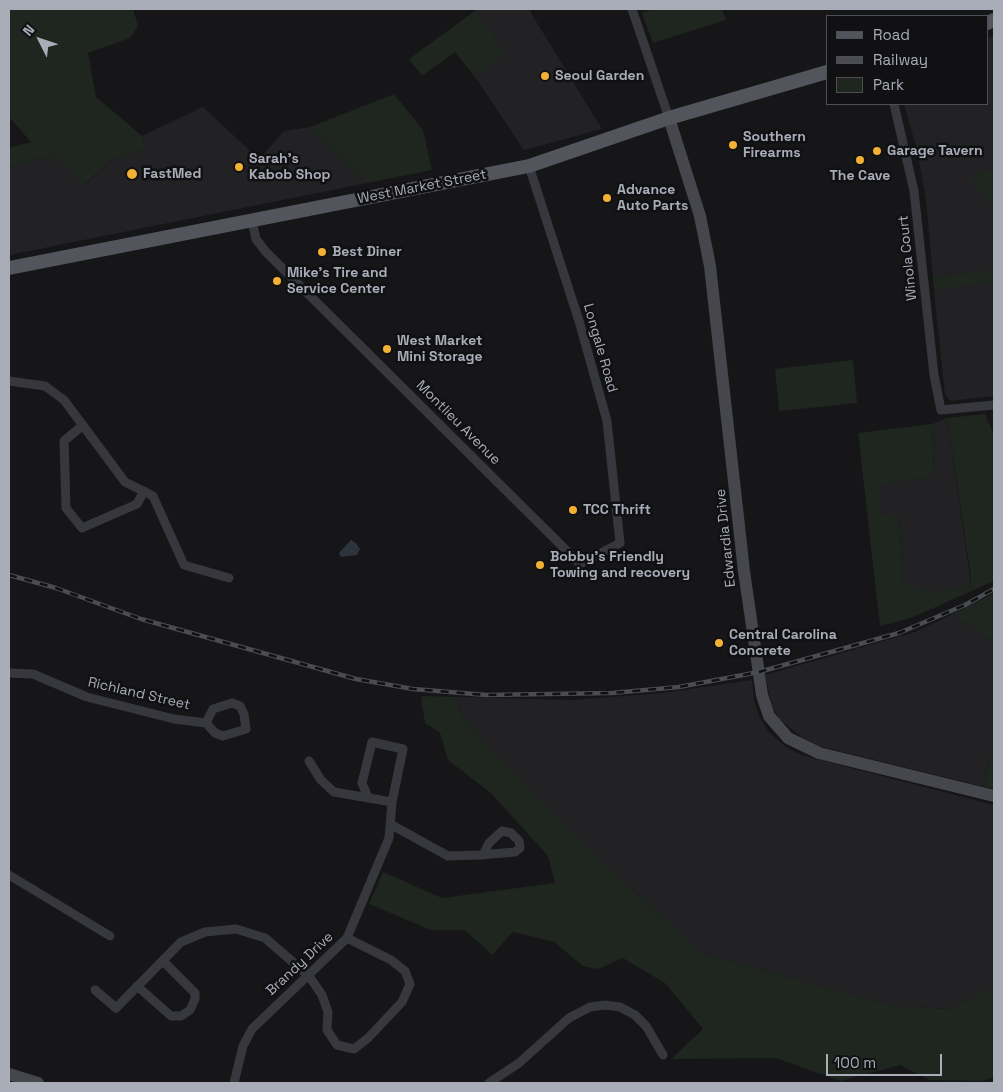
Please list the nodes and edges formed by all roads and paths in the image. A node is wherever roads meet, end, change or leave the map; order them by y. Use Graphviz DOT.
graph roads {
  1 [pos="632,9"];
  2 [pos="826,72"];
  3 [pos="894,105"];
  4 [pos="669,118"];
  5 [pos="529,166"];
  6 [pos="252,221"];
  7 [pos="9,268"];
  8 [pos="9,381"];
  9 [pos="994,405"];
  10 [pos="83,425"];
  11 [pos="144,492"];
  12 [pos="620,543"];
  13 [pos="229,578"];
  14 [pos="9,673"];
  15 [pos="206,723"];
  16 [pos="309,761"];
  17 [pos="994,796"];
  18 [pos="368,797"];
  19 [pos="392,802"];
  20 [pos="390,824"];
  21 [pos="483,855"];
  22 [pos="9,875"];
  23 [pos="110,936"];
  24 [pos="347,938"];
  25 [pos="163,961"];
  26 [pos="309,976"];
  27 [pos="137,986"];
  28 [pos="95,990"];
  29 [pos="663,1055"];
  30 [pos="9,1074"];
  31 [pos="38,1083"];
  32 [pos="234,1083"];
  33 [pos="489,1083"];
  1 -- 4 [label="street"];
  2 -- 4 [label="main road, West Market Street"];
  3 -- 9 [label="street, Winola Court"];
  4 -- 5 [label="main road, West Market Street"];
  4 -- 17 [label="main road, Edwardia Drive"];
  5 -- 6 [label="main road, West Market Street"];
  5 -- 12 [label="street, Longale Road"];
  6 -- 7 [label="main road, West Market Street"];
  6 -- 12 [label="street, Montlieu Avenue"];
  8 -- 10 [label="street"];
  10 -- 11 [label="street"];
  10 -- 11 [label="street"];
  11 -- 13 [label="street"];
  14 -- 15 [label="street, Richland Street"];
  15 -- 15 [label="street, Richland Street"];
  16 -- 18 [label="street"];
  18 -- 19 [label="street"];
  18 -- 19 [label="street, Brandy Drive"];
  19 -- 20 [label="street, Brandy Drive"];
  20 -- 21 [label="street"];
  20 -- 24 [label="street, Brandy Drive"];
  22 -- 23 [label="street"];
  24 -- 26 [label="street, Brandy Drive"];
  24 -- 26 [label="street"];
  25 -- 26 [label="street"];
  25 -- 27 [label="street"];
  25 -- 27 [label="street"];
  26 -- 32 [label="street, Brandy Drive"];
  27 -- 28 [label="street"];
  29 -- 33 [label="street"];
  30 -- 31 [label="main road"];
}
